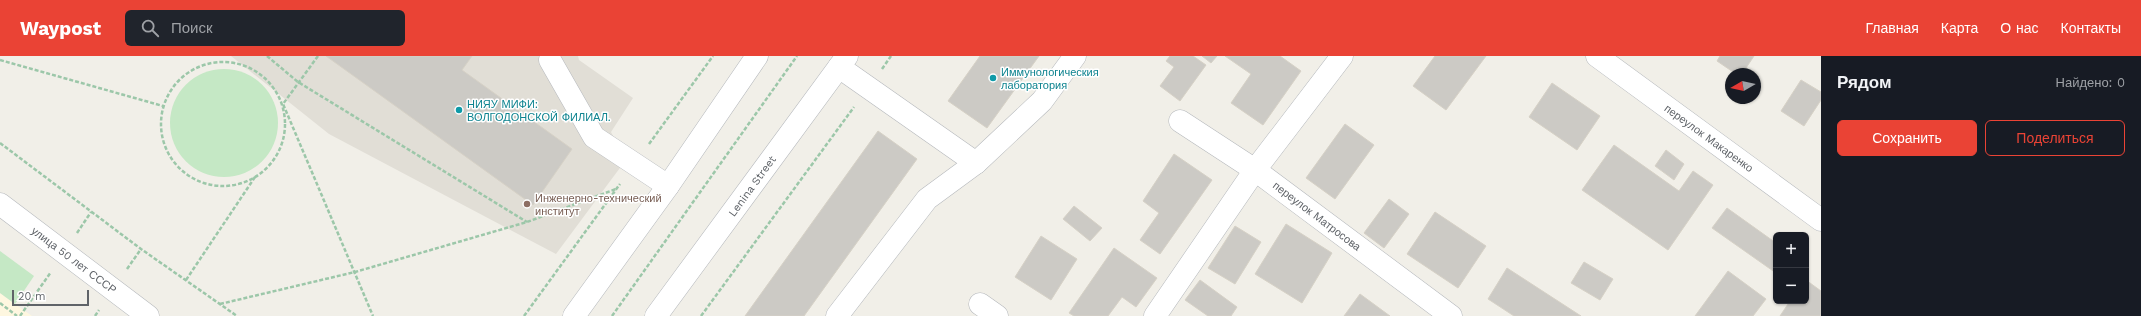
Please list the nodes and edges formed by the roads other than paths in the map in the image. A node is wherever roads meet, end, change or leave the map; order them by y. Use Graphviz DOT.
graph roads {
  1 [pos="758,56"];
  2 [pos="1075,56"];
  3 [pos="1342,56"];
  4 [pos="1597,56"];
  5 [pos="550,60"];
  6 [pos="843,62"];
  7 [pos="1180,121"];
  8 [pos="976,163"];
  9 [pos="1255,170"];
  10 [pos="668,186"];
  11 [pos="0,204"];
  12 [pos="1821,220"];
  13 [pos="148,316"];
  14 [pos="574,316"];
  15 [pos="656,316"];
  16 [pos="837,316"];
  17 [pos="1154,316"];
  18 [pos="1451,316"];
  1 -- 10 [label="street"];
  2 -- 8 [label="street"];
  3 -- 9 [label="street"];
  4 -- 12 [label="street, переулок Макаренко"];
  5 -- 10 [label="street"];
  6 -- 8 [label="street"];
  6 -- 15 [label="street, Lenina Street"];
  7 -- 9 [label="street, переулок Матросова"];
  8 -- 16 [label="street"];
  9 -- 17 [label="street"];
  9 -- 18 [label="street, переулок Матросова"];
  10 -- 14 [label="street"];
  11 -- 13 [label="street, улица 50 лет СССР"];
}
